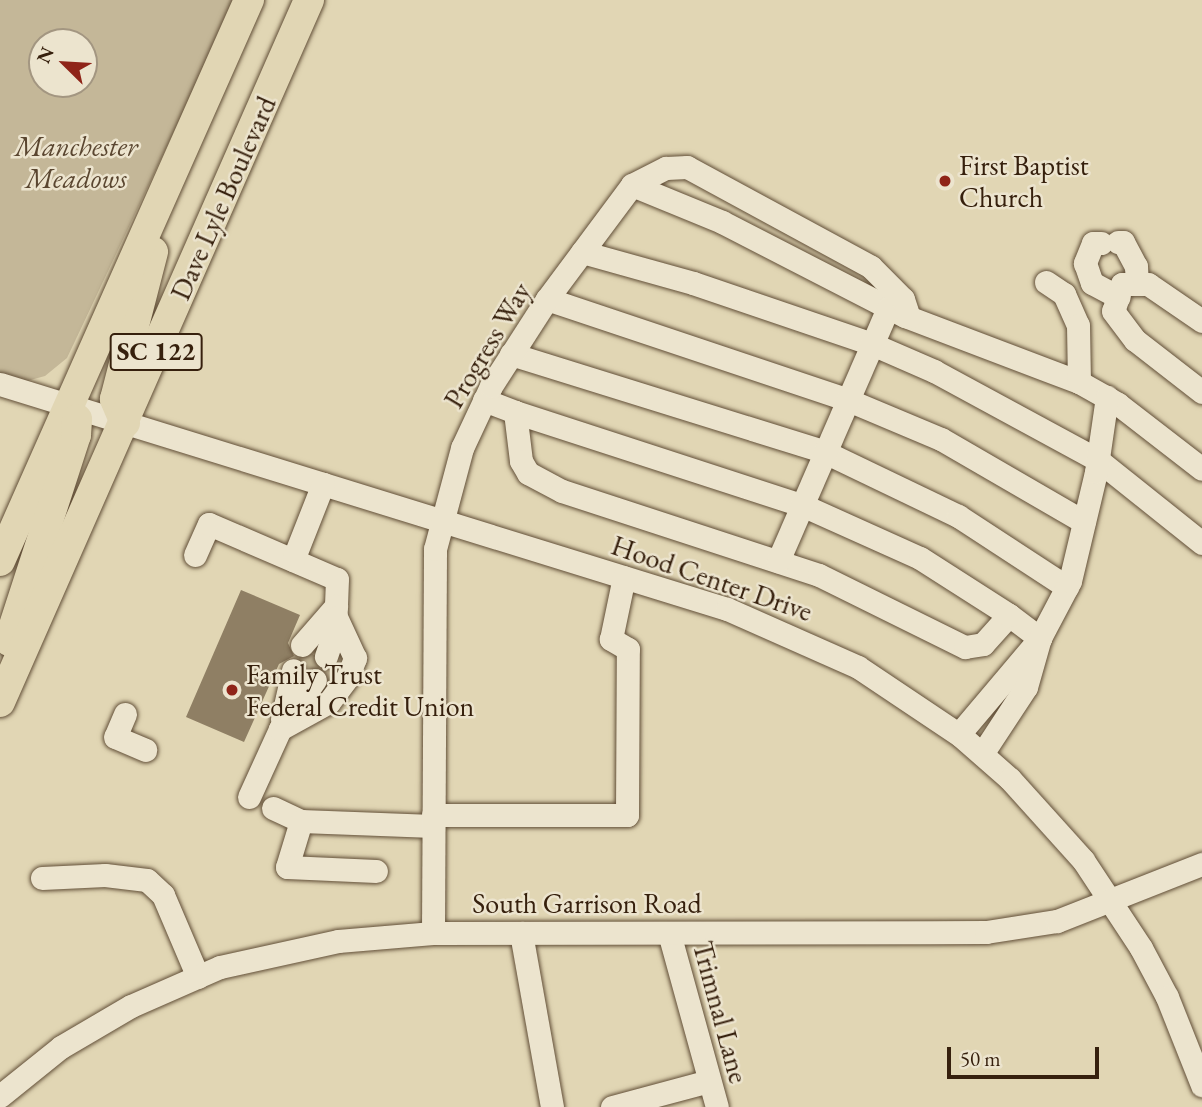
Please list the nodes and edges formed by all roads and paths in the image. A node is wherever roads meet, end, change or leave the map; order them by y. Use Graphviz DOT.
graph roads {
  1 [pos="249,0"];
  2 [pos="309,0"];
  3 [pos="179,157"];
  4 [pos="632,184"];
  5 [pos="582,252"];
  6 [pos="1046,282"];
  7 [pos="1137,284"];
  8 [pos="1118,297"];
  9 [pos="547,299"];
  10 [pos="898,312"];
  11 [pos="1202,321"];
  12 [pos="872,344"];
  13 [pos="511,354"];
  14 [pos="1079,382"];
  15 [pos="0,384"];
  16 [pos="1202,392"];
  17 [pos="1107,397"];
  18 [pos="484,400"];
  19 [pos="848,400"];
  20 [pos="81,409"];
  21 [pos="514,412"];
  22 [pos="125,423"];
  23 [pos="825,452"];
  24 [pos="1098,460"];
  25 [pos="1201,465"];
  26 [pos="323,484"];
  27 [pos="802,505"];
  28 [pos="443,521"];
  29 [pos="1084,522"];
  30 [pos="1202,543"];
  31 [pos="195,555"];
  32 [pos="293,560"];
  33 [pos="0,561"];
  34 [pos="778,561"];
  35 [pos="624,577"];
  36 [pos="1067,587"];
  37 [pos="336,612"];
  38 [pos="1009,615"];
  39 [pos="1040,638"];
  40 [pos="320,653"];
  41 [pos="0,668"];
  42 [pos="309,677"];
  43 [pos="0,702"];
  44 [pos="125,714"];
  45 [pos="280,729"];
  46 [pos="958,734"];
  47 [pos="145,750"];
  48 [pos="982,754"];
  49 [pos="249,797"];
  50 [pos="273,808"];
  51 [pos="301,821"];
  52 [pos="433,821"];
  53 [pos="1202,864"];
  54 [pos="376,871"];
  55 [pos="42,878"];
  56 [pos="1112,901"];
  57 [pos="433,933"];
  58 [pos="521,933"];
  59 [pos="669,933"];
  60 [pos="198,977"];
  61 [pos="709,1081"];
  62 [pos="1202,1085"];
  63 [pos="0,1096"];
  64 [pos="552,1107"];
  65 [pos="612,1107"];
  66 [pos="717,1107"];
  1 -- 3 [label="main road, Dave Lyle Boulevard / SC 122"];
  2 -- 22 [label="main road, Dave Lyle Boulevard / SC 122"];
  3 -- 20 [label="main road, Dave Lyle Boulevard / SC 122"];
  3 -- 22 [label="main road"];
  4 -- 5 [label="street, Progress Way"];
  4 -- 10 [label="street"];
  4 -- 10 [label="street"];
  5 -- 9 [label="street, Progress Way"];
  5 -- 12 [label="street"];
  6 -- 14 [label="street"];
  7 -- 8 [label="street"];
  7 -- 8 [label="street"];
  7 -- 11 [label="street"];
  8 -- 16 [label="street"];
  9 -- 13 [label="street, Progress Way"];
  9 -- 19 [label="street"];
  10 -- 12 [label="street"];
  10 -- 14 [label="street"];
  12 -- 19 [label="street"];
  12 -- 24 [label="street"];
  13 -- 18 [label="street, Progress Way"];
  13 -- 23 [label="street"];
  14 -- 17 [label="street"];
  15 -- 20 [label="street, Hood Center Drive"];
  17 -- 24 [label="street"];
  17 -- 25 [label="street"];
  18 -- 21 [label="street"];
  18 -- 28 [label="street, Progress Way"];
  19 -- 23 [label="street"];
  19 -- 29 [label="street"];
  20 -- 22 [label="street, Hood Center Drive"];
  20 -- 33 [label="main road, Dave Lyle Boulevard / SC 122"];
  20 -- 41 [label="main road"];
  21 -- 27 [label="street"];
  21 -- 34 [label="street"];
  22 -- 26 [label="street, Hood Center Drive"];
  22 -- 43 [label="main road, Dave Lyle Boulevard / SC 122"];
  23 -- 27 [label="street"];
  23 -- 36 [label="street"];
  24 -- 29 [label="street"];
  24 -- 30 [label="street"];
  26 -- 28 [label="street, Hood Center Drive"];
  26 -- 32 [label="street"];
  27 -- 34 [label="street"];
  27 -- 38 [label="street"];
  28 -- 35 [label="street, Hood Center Drive"];
  28 -- 52 [label="street, Progress Way"];
  29 -- 36 [label="street"];
  31 -- 32 [label="street"];
  32 -- 37 [label="street"];
  34 -- 38 [label="street"];
  35 -- 46 [label="street, Hood Center Drive"];
  35 -- 52 [label="street"];
  36 -- 39 [label="street"];
  37 -- 40 [label="street"];
  37 -- 45 [label="street"];
  38 -- 39 [label="street"];
  39 -- 46 [label="street"];
  39 -- 48 [label="street"];
  42 -- 45 [label="street"];
  44 -- 47 [label="street"];
  45 -- 49 [label="street"];
  46 -- 48 [label="street, Hood Center Drive"];
  48 -- 56 [label="street, Hood Center Drive"];
  50 -- 51 [label="street"];
  51 -- 52 [label="street"];
  51 -- 54 [label="street"];
  52 -- 57 [label="street, Progress Way"];
  53 -- 56 [label="street, South Garrison Road"];
  55 -- 60 [label="street"];
  56 -- 59 [label="street, South Garrison Road"];
  56 -- 62 [label="street, Hood Center Drive"];
  57 -- 58 [label="street, South Garrison Road"];
  57 -- 60 [label="street, South Garrison Road"];
  58 -- 59 [label="street, South Garrison Road"];
  58 -- 64 [label="street"];
  59 -- 61 [label="street, Trimnal Lane"];
  60 -- 63 [label="street, South Garrison Road"];
  61 -- 65 [label="street"];
  61 -- 66 [label="street, Trimnal Lane"];
}
